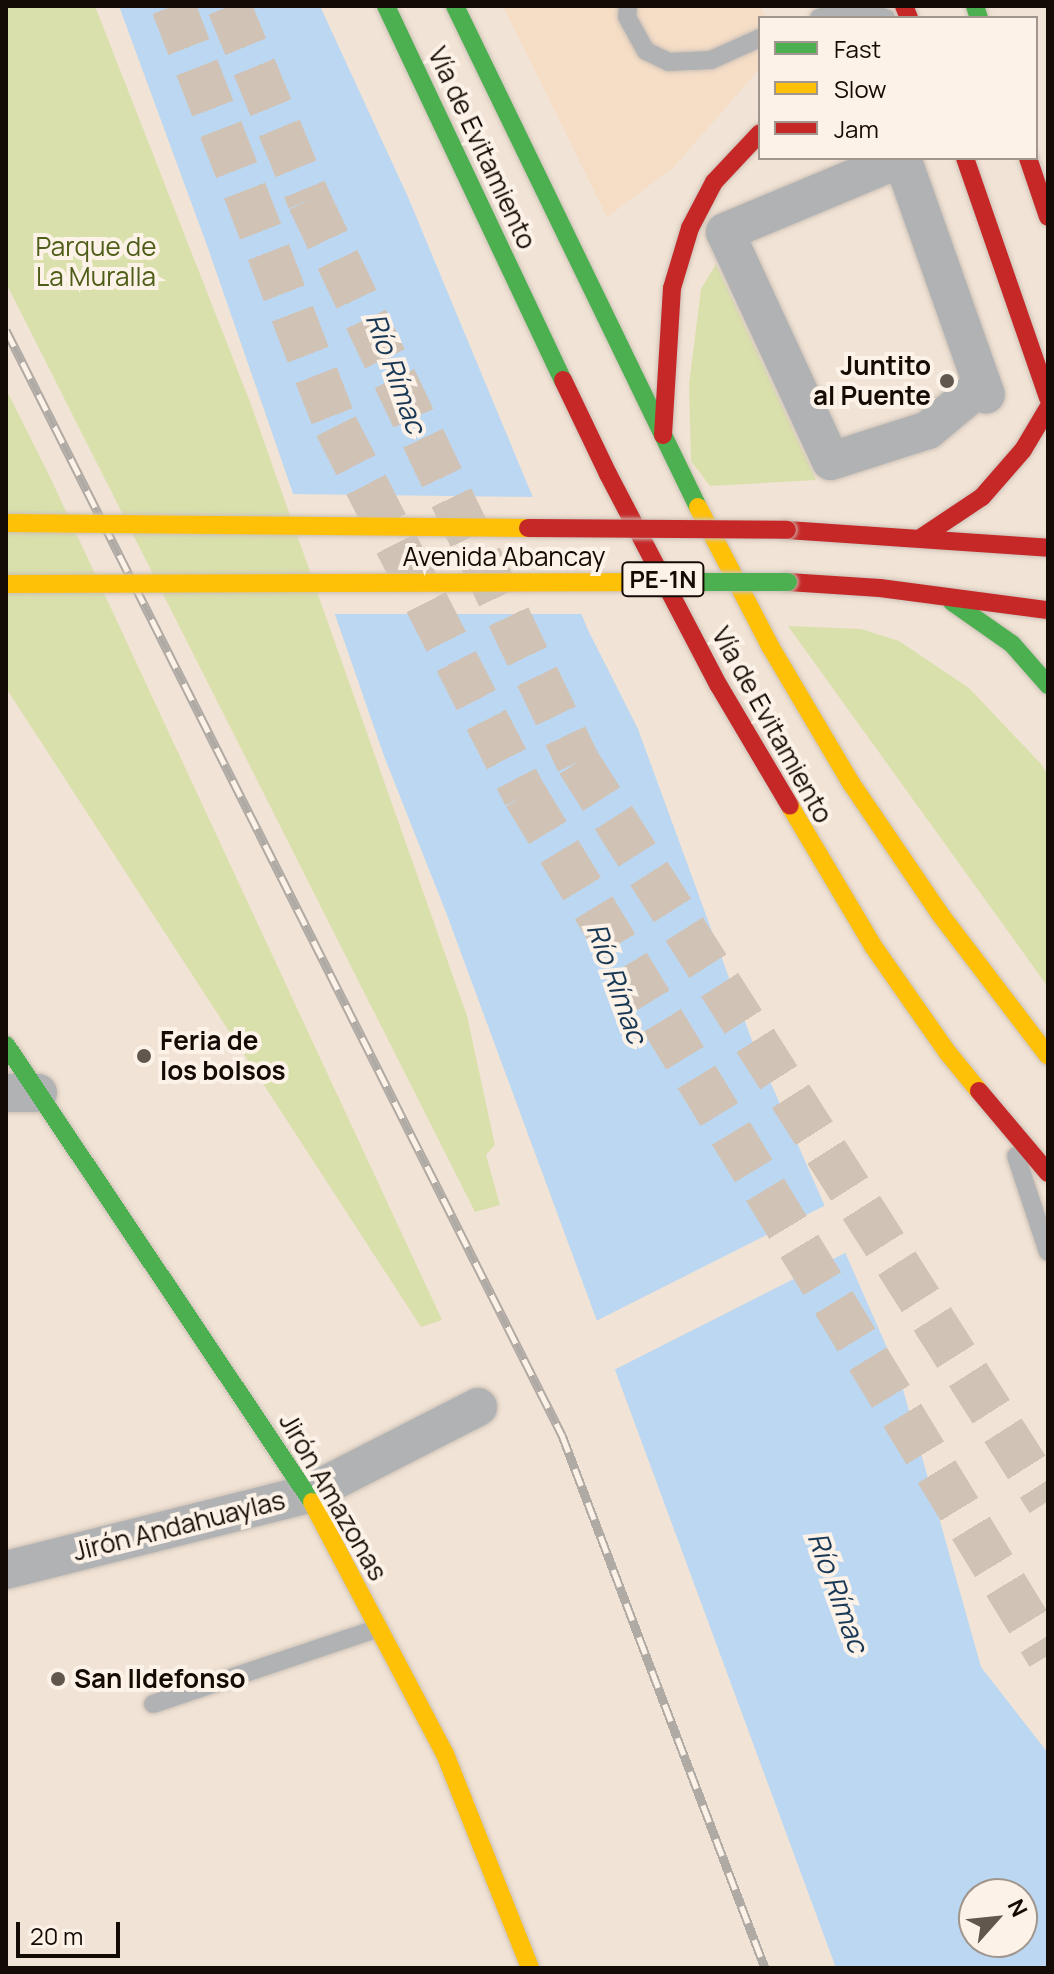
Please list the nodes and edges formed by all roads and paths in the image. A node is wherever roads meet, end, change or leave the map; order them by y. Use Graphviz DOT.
graph roads {
  1 [pos="386,6"];
  2 [pos="455,6"];
  3 [pos="628,6"];
  4 [pos="826,16"];
  5 [pos="878,16"];
  6 [pos="758,39"];
  7 [pos="758,135"];
  8 [pos="897,160"];
  9 [pos="903,160"];
  10 [pos="966,160"];
  11 [pos="1029,160"];
  12 [pos="1048,217"];
  13 [pos="1048,398"];
  14 [pos="1048,408"];
  15 [pos="663,438"];
  16 [pos="6,523"];
  17 [pos="922,537"];
  18 [pos="1048,548"];
  19 [pos="6,584"];
  20 [pos="943,597"];
  21 [pos="1048,610"];
  22 [pos="1048,685"];
  23 [pos="6,1045"];
  24 [pos="1048,1056"];
  25 [pos="22,1093"];
  26 [pos="1003,1116"];
  27 [pos="1048,1173"];
  28 [pos="1048,1252"];
  29 [pos="478,1407"];
  30 [pos="308,1494"];
  31 [pos="6,1570"];
  32 [pos="379,1628"];
  33 [pos="153,1704"];
  34 [pos="530,1968"];
  1 -- 26 [label="main road, Vía de Evitamiento / PE-1N"];
  2 -- 15 [label="main road, Vía de Evitamiento / PE-1N"];
  3 -- 6 [label="lane"];
  4 -- 5 [label="lane"];
  7 -- 15 [label="main road"];
  8 -- 9 [label="street"];
  10 -- 13 [label="main road"];
  11 -- 12 [label="main road"];
  14 -- 17 [label="main road"];
  15 -- 24 [label="main road, Vía de Evitamiento / PE-1N"];
  16 -- 17 [label="main road, Avenida Abancay, bridge"];
  17 -- 18 [label="main road, Avenida Abancay"];
  19 -- 20 [label="main road, Avenida Abancay, bridge"];
  20 -- 21 [label="main road, Avenida Abancay"];
  20 -- 22 [label="main road"];
  23 -- 25 [label="main road, Jirón Amazonas"];
  25 -- 30 [label="main road, Jirón Amazonas"];
  26 -- 27 [label="main road, Vía de Evitamiento / PE-1N"];
  26 -- 28 [label="lane"];
  29 -- 30 [label="street, Jirón Andahuaylas"];
  30 -- 31 [label="street, Jirón Andahuaylas"];
  30 -- 32 [label="main road, Jirón Amazonas"];
  32 -- 33 [label="lane"];
  32 -- 34 [label="main road, Jirón Amazonas"];
}
